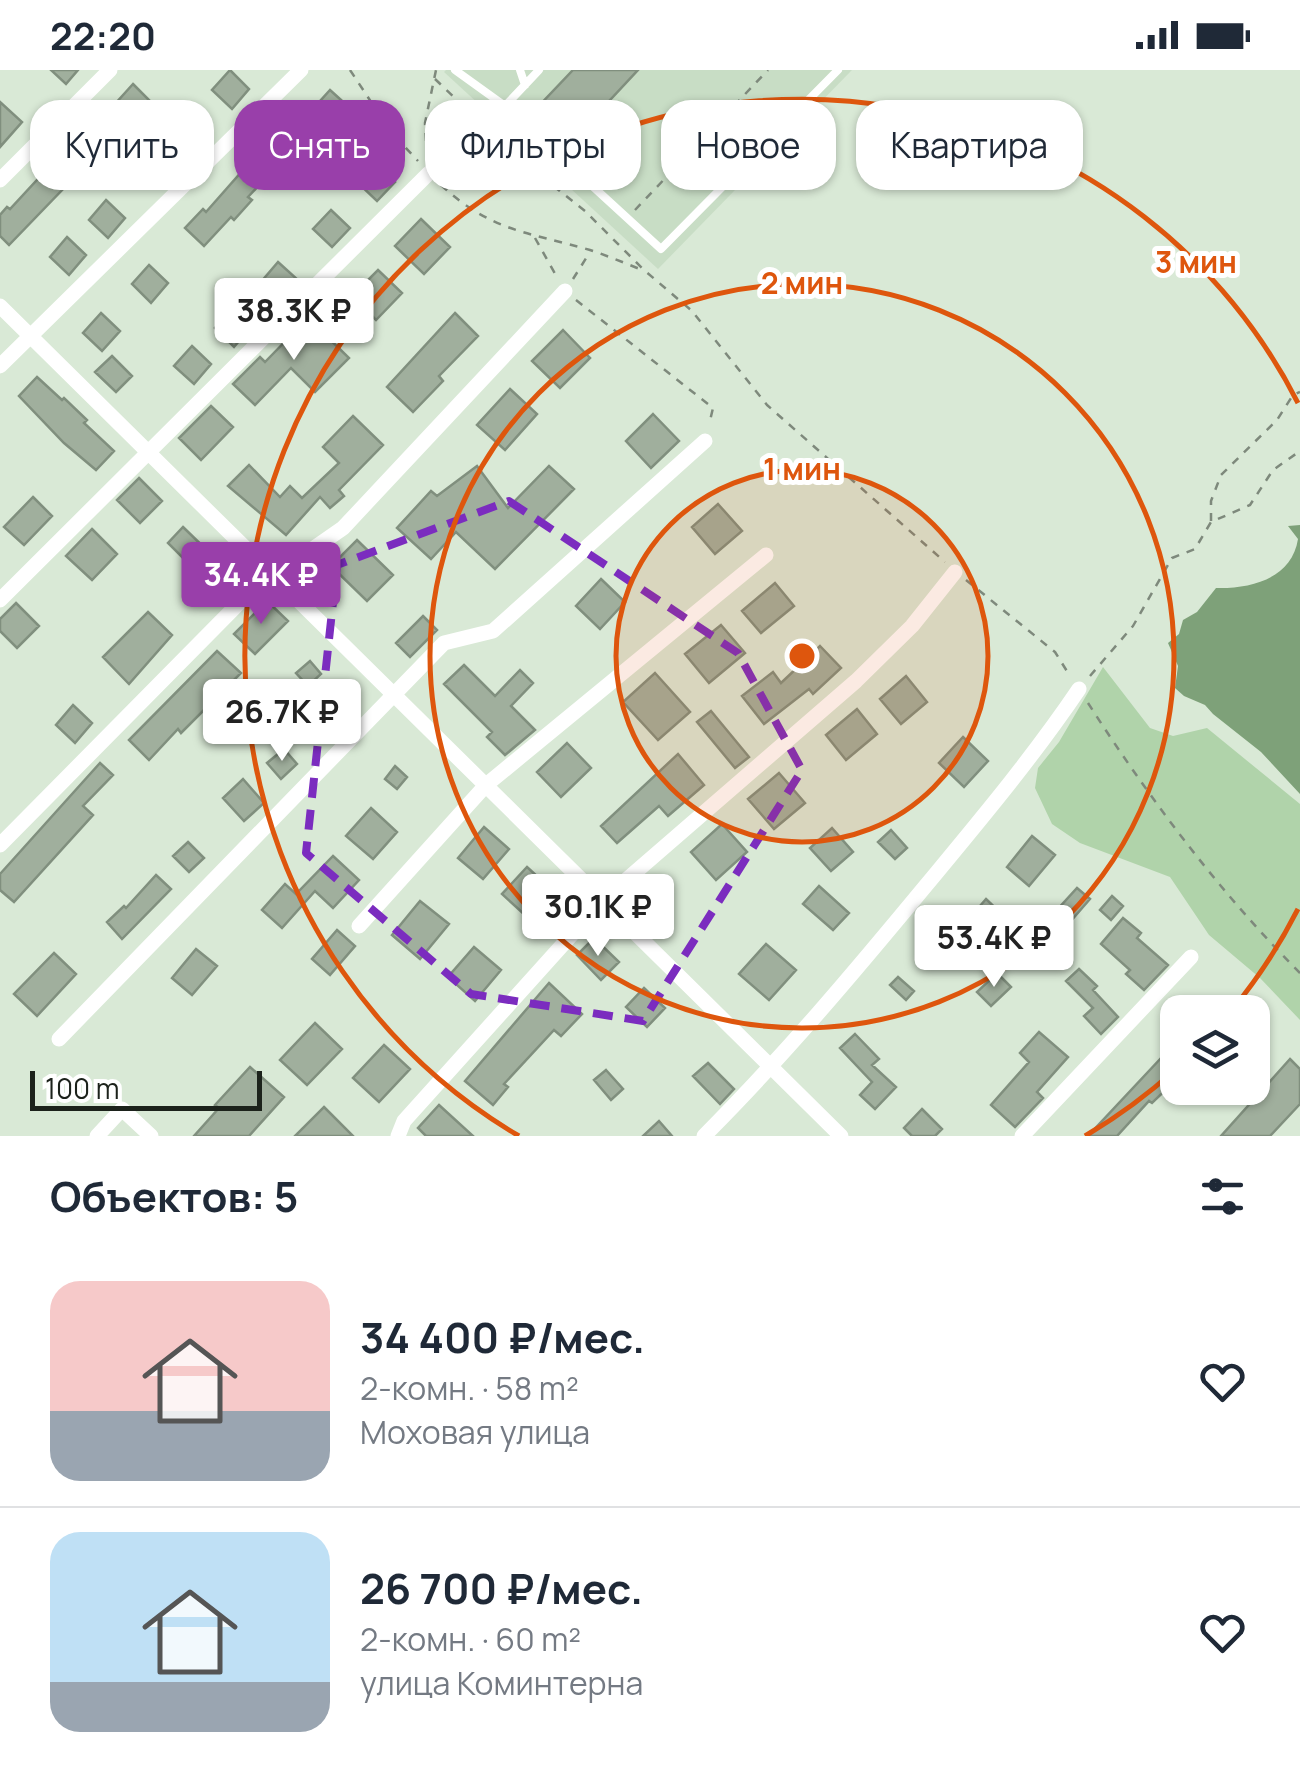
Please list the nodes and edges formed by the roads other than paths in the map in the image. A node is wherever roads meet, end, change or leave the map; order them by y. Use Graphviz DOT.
graph roads {
  1 [pos="110,70"];
  2 [pos="301,70"];
  3 [pos="455,70"];
  4 [pos="520,70"];
  5 [pos="538,70"];
  6 [pos="838,70"];
  7 [pos="525,85"];
  8 [pos="497,100"];
  9 [pos="511,100"];
  10 [pos="425,176"];
  11 [pos="0,180"];
  12 [pos="596,190"];
  13 [pos="565,291"];
  14 [pos="0,306"];
  15 [pos="30,335"];
  16 [pos="0,366"];
  17 [pos="705,441"];
  18 [pos="147,451"];
  19 [pos="766,556"];
  20 [pos="955,572"];
  21 [pos="275,578"];
  22 [pos="0,600"];
  23 [pos="1079,689"];
  24 [pos="393,697"];
  25 [pos="486,785"];
  26 [pos="0,845"];
  27 [pos="602,901"];
  28 [pos="359,926"];
  29 [pos="1191,957"];
  30 [pos="58,1039"];
  31 [pos="772,1068"];
  32 [pos="97,1136"];
  33 [pos="151,1136"];
  34 [pos="398,1136"];
  35 [pos="704,1136"];
  36 [pos="841,1136"];
  37 [pos="1022,1136"];
  1 -- 11 [label="street"];
  2 -- 15 [label="street"];
  3 -- 8 [label="lane"];
  4 -- 7 [label="lane"];
  5 -- 7 [label="lane"];
  6 -- 12 [label="lane"];
  7 -- 9 [label="lane"];
  10 -- 18 [label="street"];
  13 -- 21 [label="street"];
  14 -- 15 [label="street"];
  15 -- 16 [label="street"];
  15 -- 18 [label="street"];
  17 -- 24 [label="street"];
  18 -- 21 [label="street"];
  18 -- 22 [label="street"];
  19 -- 25 [label="street"];
  20 -- 27 [label="street"];
  21 -- 24 [label="street"];
  21 -- 26 [label="street"];
  23 -- 31 [label="street"];
  24 -- 25 [label="street"];
  24 -- 30 [label="street"];
  25 -- 27 [label="street"];
  25 -- 28 [label="street"];
  27 -- 31 [label="street"];
  27 -- 34 [label="street"];
  29 -- 37 [label="street"];
  31 -- 35 [label="street"];
  31 -- 36 [label="street"];
  32 -- 33 [label="street"];
}
